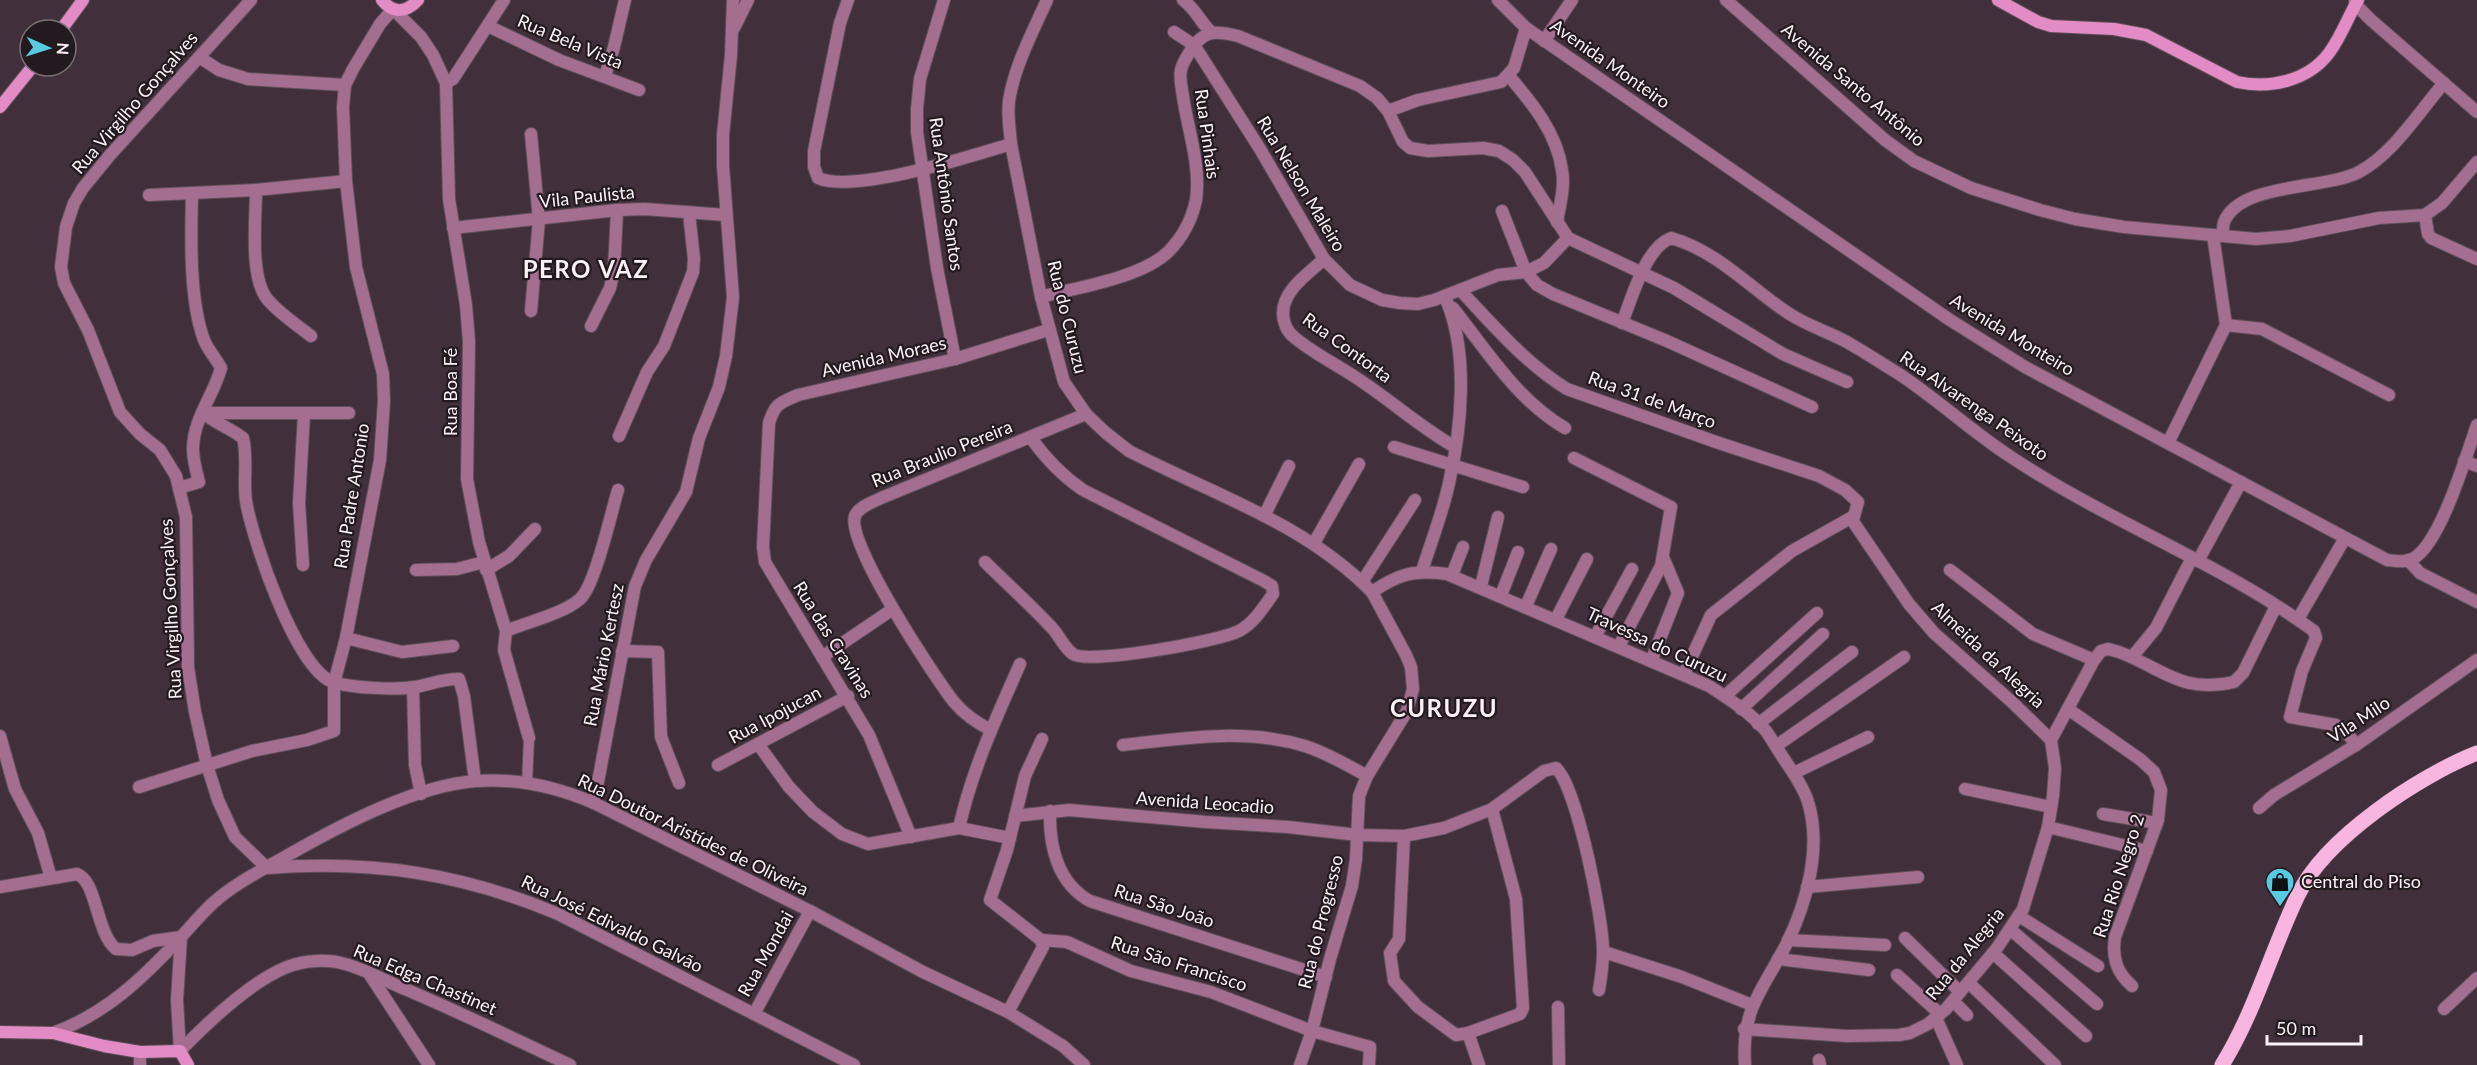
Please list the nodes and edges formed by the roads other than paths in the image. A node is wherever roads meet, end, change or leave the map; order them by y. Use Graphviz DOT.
graph roads {
  1 [pos="83,0"];
  2 [pos="251,0"];
  3 [pos="382,0"];
  4 [pos="418,0"];
  5 [pos="504,0"];
  6 [pos="625,0"];
  7 [pos="733,0"];
  8 [pos="748,0"];
  9 [pos="848,0"];
  10 [pos="944,0"];
  11 [pos="1047,0"];
  12 [pos="1183,0"];
  13 [pos="1498,0"];
  14 [pos="1572,0"];
  15 [pos="1726,0"];
  16 [pos="1998,0"];
  17 [pos="2356,1"];
  18 [pos="393,9"];
  19 [pos="70,18"];
  20 [pos="488,26"];
  21 [pos="1206,28"];
  22 [pos="1526,28"];
  23 [pos="733,29"];
  24 [pos="1174,33"];
  25 [pos="1544,40"];
  26 [pos="1194,45"];
  27 [pos="199,57"];
  28 [pos="605,76"];
  29 [pos="1509,76"];
  30 [pos="23,78"];
  31 [pos="2444,82"];
  32 [pos="446,83"];
  33 [pos="345,85"];
  34 [pos="639,90"];
  35 [pos="0,107"];
  36 [pos="1388,111"];
  37 [pos="2477,112"];
  38 [pos="531,134"];
  39 [pos="1011,144"];
  40 [pos="2477,162"];
  41 [pos="922,170"];
  42 [pos="346,181"];
  43 [pos="256,190"];
  44 [pos="192,194"];
  45 [pos="149,195"];
  46 [pos="617,210"];
  47 [pos="1502,211"];
  48 [pos="689,213"];
  49 [pos="726,215"];
  50 [pos="2425,215"];
  51 [pos="539,220"];
  52 [pos="1557,222"];
  53 [pos="453,228"];
  54 [pos="2217,235"];
  55 [pos="1568,238"];
  56 [pos="1324,259"];
  57 [pos="2477,259"];
  58 [pos="1526,272"];
  59 [pos="1642,274"];
  60 [pos="1460,290"];
  61 [pos="1041,297"];
  62 [pos="1445,297"];
  63 [pos="531,311"];
  64 [pos="1622,323"];
  65 [pos="2226,325"];
  66 [pos="591,326"];
  67 [pos="1048,330"];
  68 [pos="311,336"];
  69 [pos="955,359"];
  70 [pos="1847,382"];
  71 [pos="2389,395"];
  72 [pos="1812,407"];
  73 [pos="203,413"];
  74 [pos="349,413"];
  75 [pos="304,414"];
  76 [pos="1086,414"];
  77 [pos="2477,425"];
  78 [pos="1565,428"];
  79 [pos="619,436"];
  80 [pos="1031,438"];
  81 [pos="2168,443"];
  82 [pos="1394,447"];
  83 [pos="1455,447"];
  84 [pos="767,454"];
  85 [pos="1574,458"];
  86 [pos="2464,461"];
  87 [pos="1359,464"];
  88 [pos="1453,465"];
  89 [pos="1288,466"];
  90 [pos="2477,466"];
  91 [pos="2241,482"];
  92 [pos="1523,487"];
  93 [pos="179,488"];
  94 [pos="618,490"];
  95 [pos="1415,500"];
  96 [pos="1264,516"];
  97 [pos="1854,516"];
  98 [pos="1498,517"];
  99 [pos="535,529"];
  100 [pos="2345,538"];
  101 [pos="1314,543"];
  102 [pos="1463,547"];
  103 [pos="1551,549"];
  104 [pos="1518,552"];
  105 [pos="1663,557"];
  106 [pos="1587,559"];
  107 [pos="2195,560"];
  108 [pos="2408,560"];
  109 [pos="985,562"];
  110 [pos="303,565"];
  111 [pos="485,566"];
  112 [pos="1632,569"];
  113 [pos="416,570"];
  114 [pos="1950,570"];
  115 [pos="1422,571"];
  116 [pos="1452,575"];
  117 [pos="1362,582"];
  118 [pos="1481,586"];
  119 [pos="1372,592"];
  120 [pos="1501,596"];
  121 [pos="2477,602"];
  122 [pos="1526,606"];
  123 [pos="2276,606"];
  124 [pos="893,609"];
  125 [pos="1817,613"];
  126 [pos="1556,619"];
  127 [pos="2298,619"];
  128 [pos="506,631"];
  129 [pos="1823,634"];
  130 [pos="1596,635"];
  131 [pos="346,638"];
  132 [pos="453,646"];
  133 [pos="1619,646"];
  134 [pos="622,651"];
  135 [pos="1852,652"];
  136 [pos="822,657"];
  137 [pos="1904,657"];
  138 [pos="2132,657"];
  139 [pos="1652,659"];
  140 [pos="2094,660"];
  141 [pos="2477,660"];
  142 [pos="1020,664"];
  143 [pos="1684,674"];
  144 [pos="334,683"];
  145 [pos="413,687"];
  146 [pos="848,696"];
  147 [pos="1725,696"];
  148 [pos="1741,709"];
  149 [pos="2068,709"];
  150 [pos="1758,724"];
  151 [pos="991,730"];
  152 [pos="0,736"];
  153 [pos="1868,737"];
  154 [pos="529,738"];
  155 [pos="1042,739"];
  156 [pos="2051,740"];
  157 [pos="758,744"];
  158 [pos="1123,745"];
  159 [pos="1776,746"];
  160 [pos="2356,746"];
  161 [pos="2477,753"];
  162 [pos="207,765"];
  163 [pos="718,765"];
  164 [pos="1794,773"];
  165 [pos="1367,776"];
  166 [pos="475,781"];
  167 [pos="679,783"];
  168 [pos="527,784"];
  169 [pos="139,787"];
  170 [pos="1965,789"];
  171 [pos="421,794"];
  172 [pos="594,803"];
  173 [pos="2051,807"];
  174 [pos="2259,808"];
  175 [pos="1492,809"];
  176 [pos="1050,811"];
  177 [pos="2103,814"];
  178 [pos="1015,816"];
  179 [pos="2157,823"];
  180 [pos="2048,827"];
  181 [pos="959,828"];
  182 [pos="1358,835"];
  183 [pos="1404,836"];
  184 [pos="910,837"];
  185 [pos="1010,838"];
  186 [pos="2147,851"];
  187 [pos="267,868"];
  188 [pos="1918,877"];
  189 [pos="51,878"];
  190 [pos="0,887"];
  191 [pos="1807,887"];
  192 [pos="810,912"];
  193 [pos="2019,916"];
  194 [pos="2011,930"];
  195 [pos="182,937"];
  196 [pos="1905,938"];
  197 [pos="1041,940"];
  198 [pos="1788,940"];
  199 [pos="1885,945"];
  200 [pos="1604,952"];
  201 [pos="1994,953"];
  202 [pos="1778,959"];
  203 [pos="2098,966"];
  204 [pos="1869,970"];
  205 [pos="369,974"];
  206 [pos="1898,975"];
  207 [pos="1326,977"];
  208 [pos="2477,978"];
  209 [pos="2132,986"];
  210 [pos="1599,990"];
  211 [pos="1961,992"];
  212 [pos="2097,1004"];
  213 [pos="1752,1005"];
  214 [pos="1558,1007"];
  215 [pos="2444,1010"];
  216 [pos="1008,1012"];
  217 [pos="754,1014"];
  218 [pos="1967,1015"];
  219 [pos="1938,1016"];
  220 [pos="1744,1029"];
  221 [pos="1312,1031"];
  222 [pos="0,1032"];
  223 [pos="53,1033"];
  224 [pos="1468,1034"];
  225 [pos="2086,1036"];
  226 [pos="180,1051"];
  227 [pos="140,1059"];
  228 [pos="188,1065"];
  229 [pos="429,1065"];
  230 [pos="570,1065"];
  231 [pos="854,1065"];
  232 [pos="1084,1065"];
  233 [pos="1300,1065"];
  234 [pos="1369,1065"];
  235 [pos="1479,1065"];
  236 [pos="1559,1065"];
  237 [pos="1745,1065"];
  238 [pos="1957,1065"];
  239 [pos="2055,1065"];
  240 [pos="2222,1065"];
  1 -- 19 [label="main road"];
  2 -- 27 [label="street, Rua Virgilho Gonçalves"];
  3 -- 18 [label="main road"];
  4 -- 18 [label="main road"];
  5 -- 20 [label="street"];
  6 -- 28 [label="street"];
  7 -- 23 [label="street, Rua Mário Kertesz"];
  8 -- 23 [label="street"];
  9 -- 41 [label="street"];
  10 -- 41 [label="street, Rua Antônio Santos"];
  11 -- 39 [label="street, Rua do Curuzu"];
  12 -- 21 [label="street"];
  13 -- 22 [label="street, Avenida Monteiro"];
  14 -- 25 [label="street"];
  15 -- 54 [label="street, Avenida Santo Antônio"];
  16 -- 17 [label="main road"];
  17 -- 31 [label="street"];
  18 -- 32 [label="street, Rua Boa Fé"];
  18 -- 33 [label="street, Rua Padre Antonio"];
  20 -- 28 [label="street, Rua Bela Vista"];
  20 -- 32 [label="street"];
  21 -- 26 [label="street, Rua Pinhais"];
  21 -- 36 [label="street"];
  22 -- 25 [label="street, Avenida Monteiro"];
  22 -- 29 [label="street"];
  23 -- 49 [label="street, Rua Mário Kertesz"];
  24 -- 26 [label="street"];
  25 -- 81 [label="street, Avenida Monteiro"];
  26 -- 56 [label="street, Rua Nelson Maleiro"];
  26 -- 61 [label="street, Rua Pinhais"];
  27 -- 33 [label="street"];
  27 -- 93 [label="street, Rua Virgilho Gonçalves"];
  28 -- 34 [label="street, Rua Bela Vista"];
  29 -- 36 [label="street"];
  29 -- 52 [label="street"];
  30 -- 35 [label="main road"];
  31 -- 37 [label="street"];
  31 -- 54 [label="street"];
  32 -- 53 [label="street, Rua Boa Fé"];
  33 -- 42 [label="street, Rua Padre Antonio"];
  36 -- 52 [label="street"];
  38 -- 51 [label="street"];
  39 -- 41 [label="street"];
  39 -- 61 [label="street, Rua do Curuzu"];
  40 -- 50 [label="street"];
  41 -- 69 [label="street, Rua Antônio Santos"];
  42 -- 43 [label="street"];
  42 -- 131 [label="street, Rua Padre Antonio"];
  43 -- 44 [label="street"];
  43 -- 68 [label="street"];
  44 -- 45 [label="street"];
  44 -- 73 [label="street"];
  46 -- 48 [label="street, Vila Paulista"];
  46 -- 51 [label="street, Vila Paulista"];
  46 -- 66 [label="street"];
  47 -- 58 [label="street"];
  48 -- 49 [label="street, Vila Paulista"];
  48 -- 79 [label="street"];
  49 -- 134 [label="street, Rua Mário Kertesz"];
  50 -- 54 [label="street, Avenida Santo Antônio"];
  50 -- 57 [label="street"];
  51 -- 53 [label="street, Vila Paulista"];
  51 -- 63 [label="street"];
  52 -- 55 [label="street"];
  53 -- 111 [label="street, Rua Boa Fé"];
  54 -- 65 [label="street"];
  55 -- 58 [label="street, Rua Nelson Maleiro"];
  55 -- 59 [label="street"];
  56 -- 62 [label="street, Rua Nelson Maleiro"];
  56 -- 83 [label="street, Rua Contorta"];
  58 -- 60 [label="street, Rua Nelson Maleiro"];
  58 -- 64 [label="street"];
  59 -- 64 [label="street, Rua Alvarenga Peixoto"];
  59 -- 70 [label="street"];
  59 -- 107 [label="street, Rua Alvarenga Peixoto"];
  60 -- 62 [label="street, Rua Nelson Maleiro"];
  60 -- 97 [label="street, Rua 31 de Março"];
  61 -- 67 [label="street, Rua do Curuzu"];
  62 -- 78 [label="street"];
  62 -- 83 [label="street"];
  64 -- 72 [label="street"];
  65 -- 71 [label="street"];
  65 -- 81 [label="street"];
  67 -- 69 [label="street, Avenida Moraes"];
  67 -- 76 [label="street, Rua do Curuzu"];
  69 -- 84 [label="street, Avenida Moraes"];
  73 -- 75 [label="street"];
  73 -- 93 [label="street"];
  73 -- 144 [label="street"];
  74 -- 75 [label="street"];
  75 -- 110 [label="street"];
  76 -- 80 [label="street, Rua Braulio Pereira"];
  76 -- 96 [label="street, Rua do Curuzu"];
  77 -- 86 [label="street"];
  80 -- 109 [label="street"];
  80 -- 124 [label="street, Rua Braulio Pereira"];
  81 -- 91 [label="street, Avenida Monteiro"];
  82 -- 88 [label="street"];
  83 -- 88 [label="street"];
  84 -- 136 [label="street, Rua das Cravinas"];
  85 -- 105 [label="street"];
  86 -- 90 [label="street"];
  86 -- 108 [label="street"];
  87 -- 101 [label="street"];
  88 -- 92 [label="street"];
  88 -- 115 [label="street"];
  89 -- 96 [label="street"];
  91 -- 100 [label="street, Avenida Monteiro"];
  91 -- 107 [label="street"];
  93 -- 162 [label="street, Rua Virgilho Gonçalves"];
  94 -- 128 [label="street"];
  95 -- 117 [label="street"];
  96 -- 101 [label="street, Rua do Curuzu"];
  97 -- 143 [label="street"];
  97 -- 156 [label="street, Almeida da Alegria"];
  98 -- 118 [label="street"];
  99 -- 111 [label="street"];
  100 -- 108 [label="street, Avenida Monteiro"];
  100 -- 127 [label="street"];
  101 -- 117 [label="street, Rua do Curuzu"];
  102 -- 116 [label="street"];
  103 -- 122 [label="street"];
  104 -- 120 [label="street"];
  105 -- 133 [label="street"];
  105 -- 139 [label="street"];
  106 -- 126 [label="street"];
  107 -- 123 [label="street, Rua Alvarenga Peixoto"];
  107 -- 138 [label="street"];
  108 -- 121 [label="street"];
  111 -- 113 [label="street"];
  111 -- 128 [label="street, Rua Boa Fé"];
  112 -- 130 [label="street"];
  114 -- 140 [label="street"];
  115 -- 116 [label="street, Travessa do Curuzu"];
  115 -- 119 [label="street"];
  116 -- 118 [label="street, Travessa do Curuzu"];
  117 -- 119 [label="street, Rua do Curuzu"];
  118 -- 120 [label="street, Travessa do Curuzu"];
  119 -- 165 [label="street, Rua do Progresso"];
  120 -- 122 [label="street, Travessa do Curuzu"];
  122 -- 126 [label="street, Travessa do Curuzu"];
  123 -- 127 [label="street, Rua Alvarenga Peixoto"];
  123 -- 138 [label="street"];
  124 -- 136 [label="street"];
  124 -- 151 [label="street, Rua Braulio Pereira"];
  125 -- 147 [label="street"];
  126 -- 130 [label="street, Travessa do Curuzu"];
  127 -- 160 [label="street"];
  128 -- 154 [label="street, Rua Boa Fé"];
  129 -- 148 [label="street"];
  130 -- 133 [label="street, Travessa do Curuzu"];
  131 -- 132 [label="street"];
  131 -- 144 [label="street, Rua Padre Antonio"];
  133 -- 139 [label="street, Travessa do Curuzu"];
  134 -- 167 [label="street"];
  134 -- 172 [label="street, Rua Mário Kertesz"];
  135 -- 150 [label="street"];
  136 -- 146 [label="street, Rua das Cravinas"];
  137 -- 159 [label="street"];
  138 -- 140 [label="street"];
  139 -- 143 [label="street, Travessa do Curuzu"];
  140 -- 149 [label="street"];
  141 -- 160 [label="street, Vila Milo"];
  142 -- 151 [label="street"];
  143 -- 147 [label="street, Travessa do Curuzu"];
  144 -- 145 [label="street"];
  144 -- 162 [label="street, Rua Padre Antonio"];
  145 -- 166 [label="street"];
  145 -- 171 [label="street"];
  146 -- 157 [label="street, Rua Ipojucan"];
  146 -- 184 [label="street, Rua das Cravinas"];
  147 -- 148 [label="street, Travessa do Curuzu"];
  148 -- 150 [label="street, Travessa do Curuzu"];
  149 -- 156 [label="street"];
  149 -- 179 [label="street, Rua Rio Negro 2"];
  150 -- 159 [label="street, Travessa do Curuzu"];
  151 -- 181 [label="street"];
  152 -- 189 [label="street"];
  153 -- 164 [label="street"];
  154 -- 168 [label="street, Rua Boa Fé"];
  155 -- 178 [label="street"];
  156 -- 173 [label="street, Rua da Alegria"];
  157 -- 163 [label="street, Rua Ipojucan"];
  157 -- 184 [label="street"];
  158 -- 165 [label="street"];
  159 -- 164 [label="street, Travessa do Curuzu"];
  160 -- 174 [label="street, Vila Milo"];
  161 -- 240 [label="main road"];
  162 -- 169 [label="street, Rua Padre Antonio"];
  162 -- 187 [label="street, Rua Virgilho Gonçalves"];
  164 -- 191 [label="street, Travessa do Curuzu"];
  165 -- 182 [label="street, Rua do Progresso"];
  166 -- 168 [label="street, Rua Doutor Aristídes de Oliveira"];
  166 -- 171 [label="street, Rua Doutor Aristídes de Oliveira"];
  168 -- 172 [label="street, Rua Doutor Aristídes de Oliveira"];
  170 -- 173 [label="street"];
  171 -- 187 [label="street, Rua Doutor Aristídes de Oliveira"];
  172 -- 192 [label="street, Rua Doutor Aristídes de Oliveira"];
  173 -- 180 [label="street, Rua da Alegria"];
  175 -- 183 [label="street, Avenida Leocadio"];
  175 -- 200 [label="street, Avenida Leocadio"];
  175 -- 224 [label="street"];
  176 -- 178 [label="street, Avenida Leocadio"];
  176 -- 182 [label="street, Avenida Leocadio"];
  176 -- 207 [label="street, Rua São João"];
  177 -- 179 [label="street"];
  178 -- 185 [label="street"];
  179 -- 186 [label="street, Rua Rio Negro 2"];
  180 -- 186 [label="street"];
  180 -- 193 [label="street, Rua da Alegria"];
  181 -- 184 [label="street"];
  181 -- 185 [label="street"];
  182 -- 183 [label="street, Avenida Leocadio"];
  182 -- 207 [label="street, Rua do Progresso"];
  183 -- 224 [label="street"];
  185 -- 197 [label="street"];
  186 -- 209 [label="street, Rua Rio Negro 2"];
  187 -- 195 [label="street, Rua Doutor Aristídes de Oliveira"];
  187 -- 217 [label="street, Rua José Edivaldo Galvão"];
  188 -- 191 [label="street"];
  189 -- 190 [label="street"];
  189 -- 195 [label="street"];
  191 -- 198 [label="street, Travessa do Curuzu"];
  192 -- 216 [label="street, Rua Doutor Aristídes de Oliveira"];
  192 -- 217 [label="street, Rua Mondai"];
  193 -- 194 [label="street, Rua da Alegria"];
  193 -- 203 [label="street"];
  194 -- 201 [label="street, Rua da Alegria"];
  194 -- 212 [label="street"];
  195 -- 223 [label="street, Rua Doutor Aristídes de Oliveira"];
  195 -- 226 [label="street"];
  196 -- 211 [label="street"];
  197 -- 216 [label="street"];
  197 -- 221 [label="street, Rua São Francisco"];
  198 -- 199 [label="street"];
  198 -- 202 [label="street, Travessa do Curuzu"];
  200 -- 210 [label="street"];
  200 -- 213 [label="street"];
  201 -- 211 [label="street, Rua da Alegria"];
  201 -- 225 [label="street"];
  202 -- 204 [label="street"];
  202 -- 213 [label="street, Travessa do Curuzu"];
  205 -- 226 [label="street, Rua Edga Chastinet"];
  205 -- 229 [label="street"];
  205 -- 230 [label="street, Rua Edga Chastinet"];
  206 -- 219 [label="street"];
  207 -- 221 [label="street, Rua do Progresso"];
  208 -- 215 [label="street"];
  211 -- 218 [label="street"];
  211 -- 219 [label="street, Rua da Alegria"];
  211 -- 239 [label="street"];
  213 -- 220 [label="street, Travessa do Curuzu"];
  214 -- 236 [label="street"];
  216 -- 232 [label="street, Rua Doutor Aristídes de Oliveira"];
  217 -- 231 [label="street, Rua José Edivaldo Galvão"];
  219 -- 220 [label="street, Rua da Alegria"];
  219 -- 238 [label="street"];
  220 -- 237 [label="street, Travessa do Curuzu"];
  221 -- 233 [label="street, Rua do Progresso"];
  221 -- 234 [label="street, Rua São Francisco"];
  222 -- 223 [label="main road, Rua Doutor Aristídes de Oliveira"];
  223 -- 227 [label="main road, Rua Doutor Aristídes de Oliveira"];
  224 -- 235 [label="street"];
  226 -- 227 [label="main road, Rua Doutor Aristídes de Oliveira"];
  226 -- 228 [label="main road"];
}
